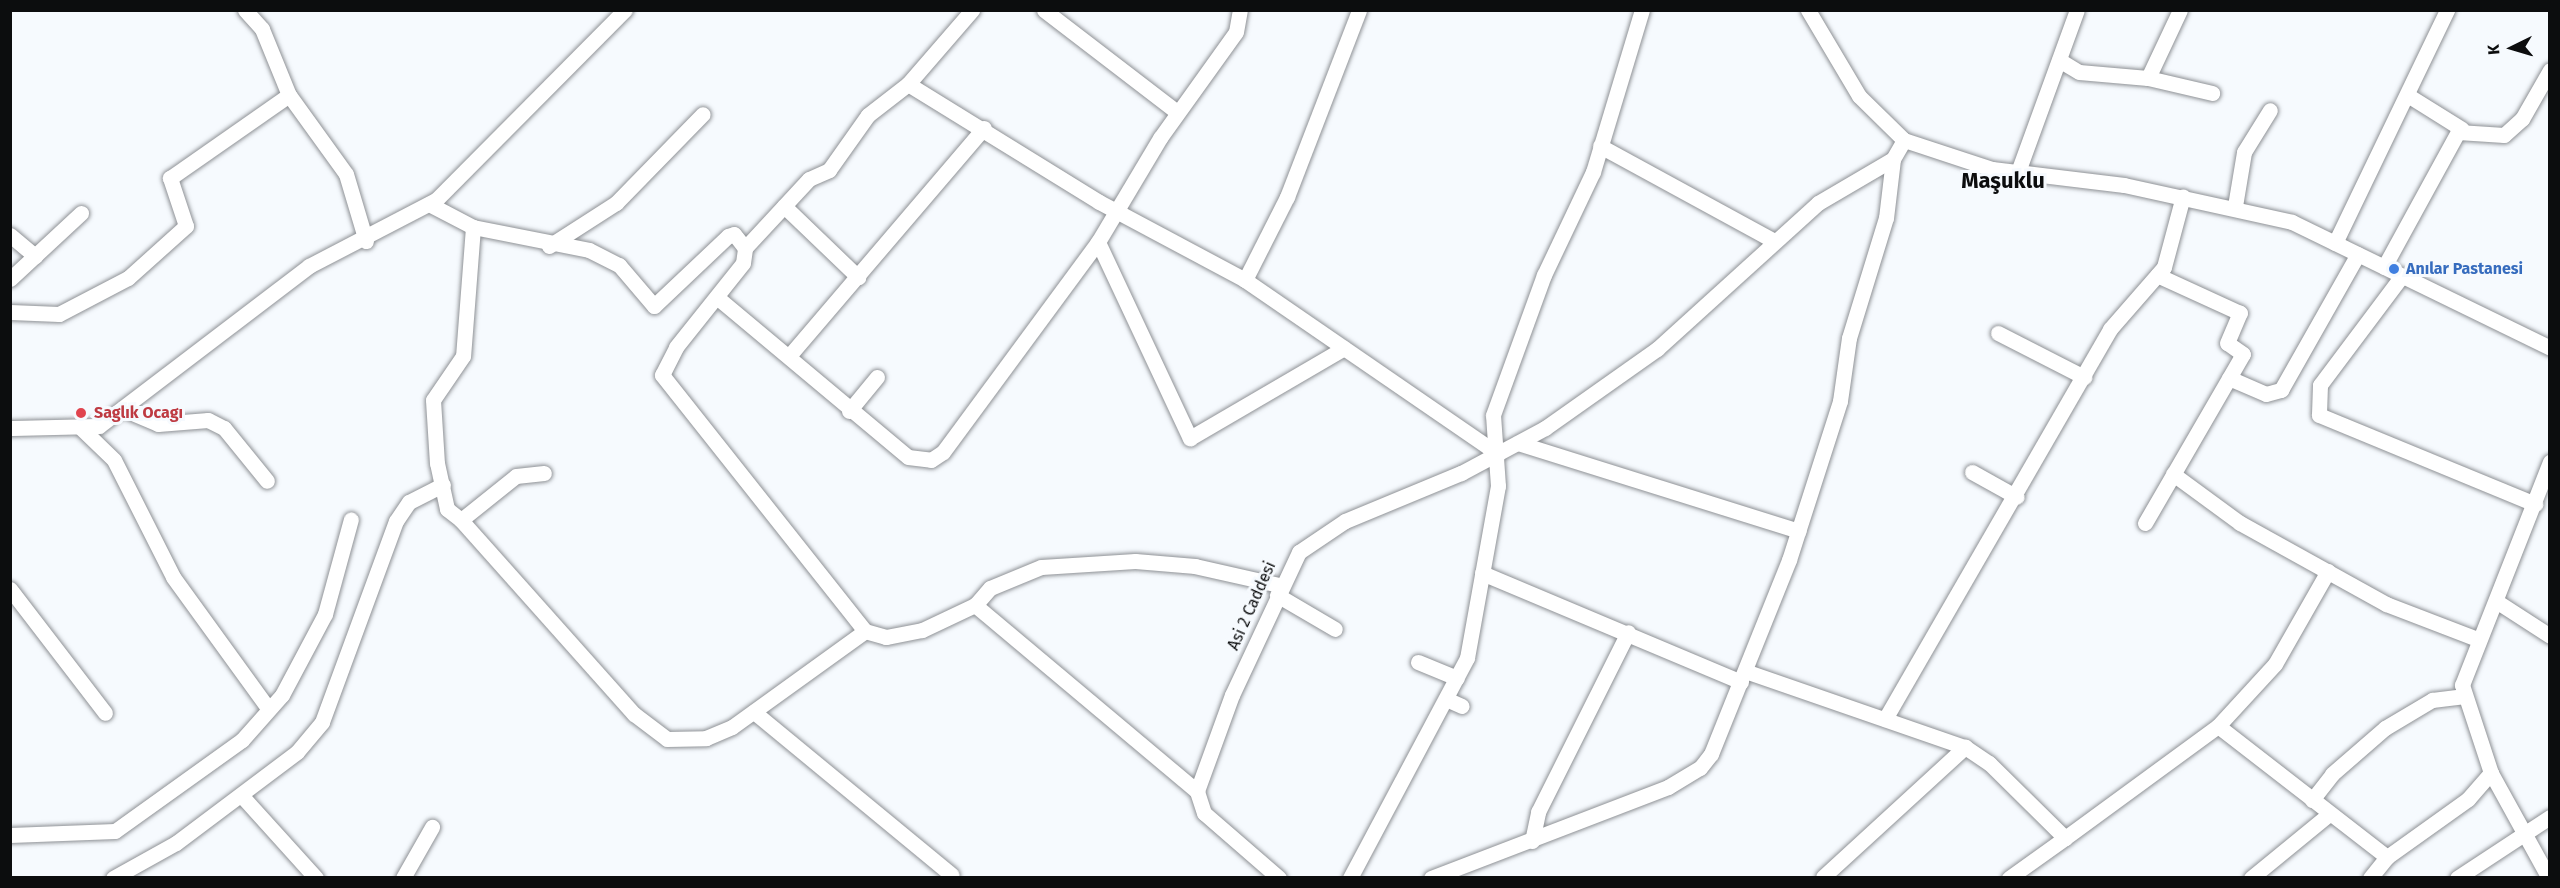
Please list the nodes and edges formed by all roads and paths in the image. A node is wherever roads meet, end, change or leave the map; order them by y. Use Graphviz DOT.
graph roads {
  1 [pos="245,10"];
  2 [pos="625,10"];
  3 [pos="972,10"];
  4 [pos="1044,10"];
  5 [pos="1240,10"];
  6 [pos="1359,10"];
  7 [pos="1642,10"];
  8 [pos="1808,10"];
  9 [pos="2077,10"];
  10 [pos="2180,10"];
  11 [pos="2447,10"];
  12 [pos="2059,60"];
  13 [pos="2550,70"];
  14 [pos="2148,78"];
  15 [pos="908,84"];
  16 [pos="2212,93"];
  17 [pos="289,95"];
  18 [pos="2409,96"];
  19 [pos="2270,110"];
  20 [pos="1177,112"];
  21 [pos="703,114"];
  22 [pos="984,128"];
  23 [pos="2462,129"];
  24 [pos="1904,140"];
  25 [pos="1600,146"];
  26 [pos="1893,159"];
  27 [pos="2019,169"];
  28 [pos="2183,196"];
  29 [pos="429,204"];
  30 [pos="784,206"];
  31 [pos="2235,206"];
  32 [pos="1118,211"];
  33 [pos="81,213"];
  34 [pos="473,227"];
  35 [pos="10,235"];
  36 [pos="366,241"];
  37 [pos="1774,241"];
  38 [pos="1098,242"];
  39 [pos="2335,243"];
  40 [pos="549,246"];
  41 [pos="745,249"];
  42 [pos="2358,254"];
  43 [pos="35,256"];
  44 [pos="2384,267"];
  45 [pos="2157,275"];
  46 [pos="858,277"];
  47 [pos="2401,277"];
  48 [pos="10,279"];
  49 [pos="1245,280"];
  50 [pos="719,299"];
  51 [pos="10,312"];
  52 [pos="1998,333"];
  53 [pos="1344,348"];
  54 [pos="2550,348"];
  55 [pos="789,356"];
  56 [pos="877,377"];
  57 [pos="2084,377"];
  58 [pos="2229,378"];
  59 [pos="123,409"];
  60 [pos="849,411"];
  61 [pos="80,427"];
  62 [pos="10,428"];
  63 [pos="1518,443"];
  64 [pos="1498,454"];
  65 [pos="2550,462"];
  66 [pos="1972,472"];
  67 [pos="544,473"];
  68 [pos="2174,474"];
  69 [pos="267,481"];
  70 [pos="444,485"];
  71 [pos="2017,497"];
  72 [pos="2535,504"];
  73 [pos="351,519"];
  74 [pos="461,520"];
  75 [pos="2145,523"];
  76 [pos="1798,531"];
  77 [pos="2328,571"];
  78 [pos="1482,573"];
  79 [pos="10,589"];
  80 [pos="1278,590"];
  81 [pos="2496,601"];
  82 [pos="975,604"];
  83 [pos="1335,628"];
  84 [pos="865,631"];
  85 [pos="1628,632"];
  86 [pos="2550,636"];
  87 [pos="2477,639"];
  88 [pos="1418,662"];
  89 [pos="1743,676"];
  90 [pos="1457,678"];
  91 [pos="2463,696"];
  92 [pos="1446,699"];
  93 [pos="1462,706"];
  94 [pos="268,708"];
  95 [pos="754,712"];
  96 [pos="105,713"];
  97 [pos="1885,719"];
  98 [pos="2218,726"];
  99 [pos="1965,747"];
  100 [pos="2492,773"];
  101 [pos="1197,791"];
  102 [pos="241,795"];
  103 [pos="2312,800"];
  104 [pos="2328,814"];
  105 [pos="2550,817"];
  106 [pos="432,827"];
  107 [pos="2524,832"];
  108 [pos="10,835"];
  109 [pos="2065,838"];
  110 [pos="1532,841"];
  111 [pos="2387,857"];
  112 [pos="952,875"];
  113 [pos="1823,877"];
  114 [pos="113,878"];
  115 [pos="316,878"];
  116 [pos="403,878"];
  117 [pos="1279,878"];
  118 [pos="1350,878"];
  119 [pos="1431,878"];
  120 [pos="2009,878"];
  121 [pos="2251,878"];
  122 [pos="2370,878"];
  123 [pos="2457,878"];
  124 [pos="2549,878"];
  1 -- 17 [label="street"];
  2 -- 29 [label="street"];
  3 -- 15 [label="street"];
  4 -- 20 [label="street"];
  5 -- 20 [label="street"];
  6 -- 49 [label="street"];
  7 -- 25 [label="street"];
  8 -- 24 [label="street"];
  9 -- 12 [label="street"];
  10 -- 14 [label="street"];
  11 -- 18 [label="street"];
  12 -- 14 [label="street"];
  12 -- 27 [label="street"];
  13 -- 23 [label="street"];
  14 -- 16 [label="street"];
  15 -- 22 [label="street"];
  15 -- 30 [label="street"];
  17 -- 36 [label="street"];
  17 -- 51 [label="street"];
  18 -- 23 [label="street"];
  18 -- 39 [label="street"];
  19 -- 31 [label="street"];
  20 -- 32 [label="street"];
  21 -- 40 [label="street"];
  22 -- 32 [label="street"];
  22 -- 46 [label="street"];
  23 -- 44 [label="street"];
  24 -- 26 [label="street"];
  24 -- 27 [label="street"];
  25 -- 37 [label="street"];
  25 -- 64 [label="street"];
  26 -- 37 [label="street, Asi 2 Caddesi"];
  26 -- 76 [label="street"];
  27 -- 28 [label="street"];
  28 -- 31 [label="street"];
  28 -- 45 [label="street"];
  29 -- 34 [label="street"];
  29 -- 36 [label="street"];
  30 -- 41 [label="street"];
  30 -- 46 [label="street"];
  31 -- 39 [label="street"];
  32 -- 38 [label="street"];
  32 -- 49 [label="street"];
  33 -- 43 [label="street"];
  34 -- 40 [label="street"];
  34 -- 70 [label="street"];
  35 -- 43 [label="street"];
  36 -- 59 [label="street"];
  37 -- 63 [label="street, Asi 2 Caddesi"];
  38 -- 53 [label="street"];
  38 -- 60 [label="street"];
  39 -- 42 [label="street"];
  40 -- 41 [label="street"];
  41 -- 50 [label="street"];
  42 -- 44 [label="street"];
  42 -- 58 [label="street"];
  43 -- 48 [label="street"];
  44 -- 47 [label="street"];
  45 -- 57 [label="street"];
  45 -- 58 [label="street"];
  46 -- 55 [label="street"];
  47 -- 54 [label="street"];
  47 -- 72 [label="street"];
  49 -- 53 [label="street"];
  50 -- 55 [label="street"];
  50 -- 84 [label="street"];
  52 -- 57 [label="street"];
  53 -- 64 [label="street"];
  55 -- 60 [label="street"];
  56 -- 60 [label="street"];
  57 -- 71 [label="street"];
  58 -- 68 [label="street"];
  59 -- 61 [label="street"];
  59 -- 69 [label="street"];
  61 -- 62 [label="street"];
  61 -- 94 [label="street"];
  63 -- 64 [label="street, Asi 2 Caddesi"];
  63 -- 76 [label="street"];
  64 -- 78 [label="street"];
  64 -- 80 [label="street, Asi 2 Caddesi"];
  65 -- 72 [label="street"];
  66 -- 71 [label="street"];
  67 -- 74 [label="street"];
  68 -- 75 [label="street"];
  68 -- 77 [label="street"];
  70 -- 74 [label="street"];
  70 -- 102 [label="street"];
  71 -- 97 [label="street"];
  72 -- 81 [label="street"];
  73 -- 94 [label="street"];
  74 -- 95 [label="street"];
  76 -- 89 [label="street"];
  77 -- 87 [label="street"];
  77 -- 98 [label="street"];
  78 -- 85 [label="street"];
  78 -- 90 [label="street"];
  79 -- 96 [label="street"];
  80 -- 82 [label="street"];
  80 -- 83 [label="street"];
  80 -- 101 [label="street, Asi 2 Caddesi"];
  81 -- 86 [label="street"];
  81 -- 87 [label="street"];
  82 -- 84 [label="street"];
  82 -- 101 [label="street"];
  84 -- 95 [label="street"];
  85 -- 89 [label="street"];
  85 -- 110 [label="street"];
  87 -- 91 [label="street"];
  88 -- 90 [label="street"];
  89 -- 97 [label="street"];
  89 -- 110 [label="street"];
  90 -- 92 [label="street"];
  91 -- 100 [label="street"];
  91 -- 103 [label="street"];
  92 -- 93 [label="street"];
  92 -- 118 [label="street"];
  94 -- 108 [label="street"];
  95 -- 112 [label="street"];
  97 -- 99 [label="street"];
  98 -- 103 [label="street"];
  98 -- 109 [label="street"];
  99 -- 109 [label="street"];
  99 -- 113 [label="street"];
  100 -- 107 [label="street"];
  100 -- 111 [label="street"];
  101 -- 117 [label="street"];
  102 -- 114 [label="street"];
  102 -- 115 [label="street"];
  103 -- 104 [label="street"];
  104 -- 111 [label="street"];
  104 -- 121 [label="street"];
  105 -- 107 [label="street"];
  106 -- 116 [label="street"];
  107 -- 123 [label="street"];
  107 -- 124 [label="street"];
  109 -- 120 [label="street"];
  110 -- 119 [label="street"];
  111 -- 122 [label="street"];
}
